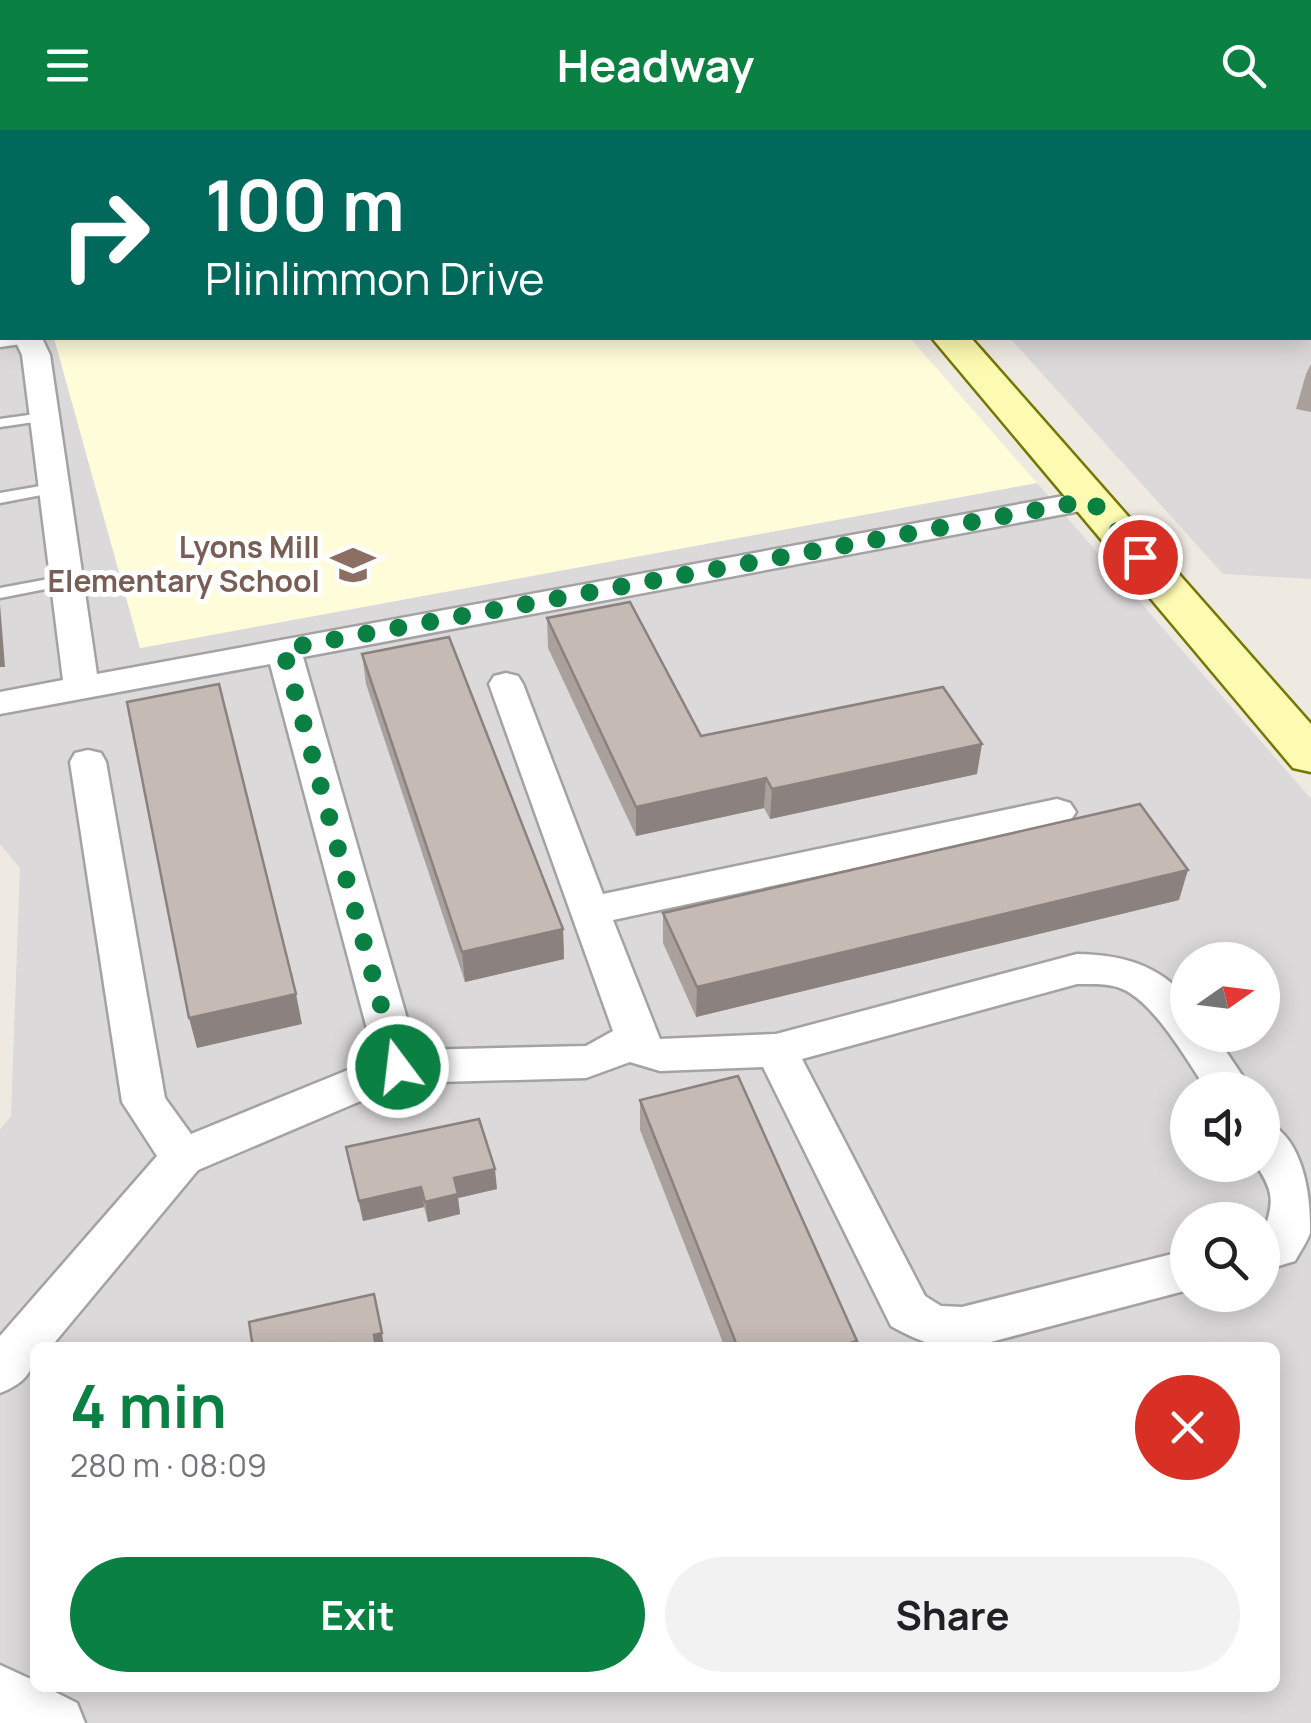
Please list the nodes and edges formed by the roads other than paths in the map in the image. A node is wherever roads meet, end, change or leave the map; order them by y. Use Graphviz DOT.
graph roads {
  1 [pos="19,340"];
  2 [pos="952,340"];
  3 [pos="43,417"];
  4 [pos="0,424"];
  5 [pos="52,489"];
  6 [pos="0,498"];
  7 [pos="1091,500"];
  8 [pos="65,581"];
  9 [pos="0,592"];
  10 [pos="283,649"];
  11 [pos="506,684"];
  12 [pos="82,688"];
  13 [pos="0,703"];
  14 [pos="1311,756"];
  15 [pos="88,762"];
  16 [pos="1057,812"];
  17 [pos="589,911"];
  18 [pos="1170,1007"];
  19 [pos="628,1045"];
  20 [pos="776,1050"];
  21 [pos="398,1067"];
  22 [pos="185,1154"];
  23 [pos="1280,1165"];
  24 [pos="1280,1246"];
  25 [pos="1170,1275"];
  26 [pos="0,1372"];
  27 [pos="0,1693"];
  28 [pos="57,1723"];
  1 -- 3 [label="street"];
  2 -- 7 [label="main road"];
  3 -- 4 [label="lane"];
  3 -- 5 [label="street"];
  5 -- 6 [label="lane"];
  5 -- 8 [label="street"];
  7 -- 10 [label="street"];
  7 -- 14 [label="main road"];
  8 -- 9 [label="lane"];
  8 -- 12 [label="street"];
  10 -- 12 [label="street"];
  10 -- 21 [label="street"];
  11 -- 17 [label="street"];
  12 -- 13 [label="street"];
  15 -- 22 [label="street"];
  16 -- 17 [label="street"];
  17 -- 19 [label="street"];
  18 -- 20 [label="street"];
  19 -- 20 [label="street"];
  19 -- 21 [label="street"];
  20 -- 25 [label="street"];
  21 -- 22 [label="street"];
  22 -- 26 [label="street"];
  23 -- 24 [label="street"];
  27 -- 28 [label="street"];
}
